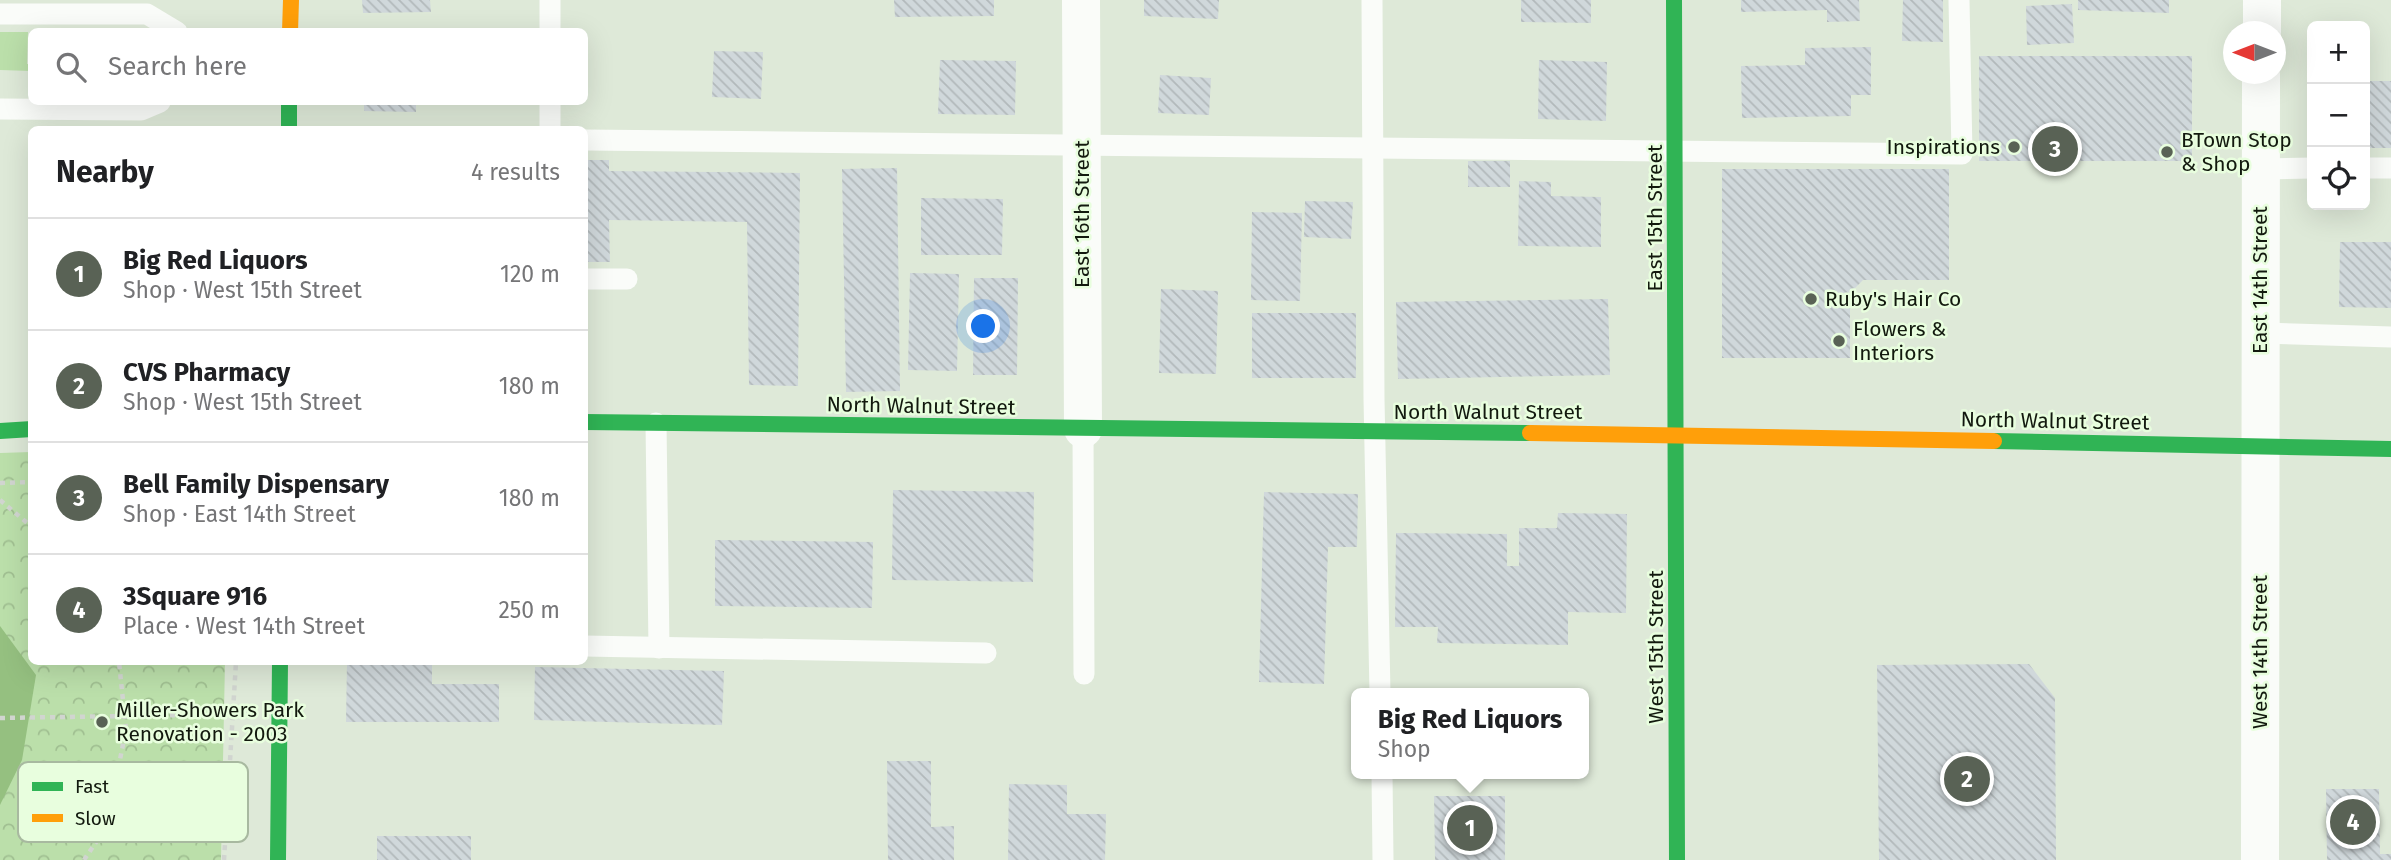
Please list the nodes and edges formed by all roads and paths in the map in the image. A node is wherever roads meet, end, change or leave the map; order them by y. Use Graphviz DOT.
graph roads {
  1 [pos="291,0"];
  2 [pos="550,0"];
  3 [pos="1081,0"];
  4 [pos="1372,0"];
  5 [pos="1674,0"];
  6 [pos="1959,0"];
  7 [pos="2262,0"];
  8 [pos="0,13"];
  9 [pos="2262,21"];
  10 [pos="170,28"];
  11 [pos="290,28"];
  12 [pos="550,28"];
  13 [pos="2261,84"];
  14 [pos="153,105"];
  15 [pos="289,105"];
  16 [pos="550,105"];
  17 [pos="0,109"];
  18 [pos="289,126"];
  19 [pos="550,126"];
  20 [pos="588,140"];
  21 [pos="1082,146"];
  22 [pos="1372,148"];
  23 [pos="1675,150"];
  24 [pos="2307,168"];
  25 [pos="2370,168"];
  26 [pos="2391,168"];
  27 [pos="2260,169"];
  28 [pos="588,279"];
  29 [pos="627,279"];
  30 [pos="2260,333"];
  31 [pos="2391,337"];
  32 [pos="588,422"];
  33 [pos="656,423"];
  34 [pos="28,429"];
  35 [pos="1083,429"];
  36 [pos="0,431"];
  37 [pos="1375,433"];
  38 [pos="1676,435"];
  39 [pos="2260,445"];
  40 [pos="2391,449"];
  41 [pos="28,482"];
  42 [pos="0,483"];
  43 [pos="0,500"];
  44 [pos="28,524"];
  45 [pos="588,646"];
  46 [pos="659,648"];
  47 [pos="985,653"];
  48 [pos="119,665"];
  49 [pos="236,665"];
  50 [pos="279,665"];
  51 [pos="1084,674"];
  52 [pos="1380,688"];
  53 [pos="191,715"];
  54 [pos="126,716"];
  55 [pos="0,718"];
  56 [pos="120,762"];
  57 [pos="230,762"];
  58 [pos="1382,779"];
  59 [pos="97,842"];
  60 [pos="225,842"];
  61 [pos="85,860"];
  62 [pos="224,860"];
  63 [pos="278,860"];
  64 [pos="1382,860"];
  65 [pos="1677,860"];
  66 [pos="2260,860"];
  1 -- 11 [label="main road"];
  2 -- 12 [label="lane"];
  3 -- 21 [label="street, East 16th Street"];
  4 -- 22 [label="lane"];
  5 -- 23 [label="main road, East 15th Street"];
  6 -- 23 [label="lane"];
  7 -- 9 [label="street"];
  8 -- 10 [label="lane"];
  13 -- 27 [label="street, East 14th Street"];
  14 -- 17 [label="lane"];
  15 -- 18 [label="main road"];
  16 -- 19 [label="lane"];
  20 -- 21 [label="lane"];
  21 -- 22 [label="lane"];
  21 -- 35 [label="street, East 16th Street"];
  22 -- 23 [label="lane"];
  22 -- 37 [label="lane"];
  23 -- 38 [label="main road, East 15th Street"];
  24 -- 27 [label="lane"];
  25 -- 26 [label="lane"];
  27 -- 30 [label="street, East 14th Street"];
  28 -- 29 [label="lane"];
  30 -- 31 [label="lane"];
  30 -- 39 [label="street, East 14th Street"];
  32 -- 33 [label="main road, North Walnut Street"];
  33 -- 35 [label="main road, North Walnut Street"];
  33 -- 46 [label="lane"];
  34 -- 36 [label="main road"];
  35 -- 37 [label="main road, North Walnut Street"];
  35 -- 51 [label="lane"];
  37 -- 38 [label="main road, North Walnut Street"];
  37 -- 52 [label="lane"];
  38 -- 39 [label="main road, North Walnut Street"];
  38 -- 65 [label="main road, West 15th Street"];
  39 -- 40 [label="main road, North Walnut Street"];
  39 -- 66 [label="street, West 14th Street"];
  41 -- 42 [label="path"];
  43 -- 44 [label="path"];
  45 -- 46 [label="lane"];
  46 -- 47 [label="lane"];
  48 -- 54 [label="path"];
  49 -- 57 [label="path"];
  50 -- 63 [label="main road"];
  53 -- 54 [label="path"];
  54 -- 55 [label="path"];
  54 -- 56 [label="path"];
  58 -- 64 [label="lane"];
  59 -- 61 [label="path"];
  60 -- 62 [label="path"];
}
